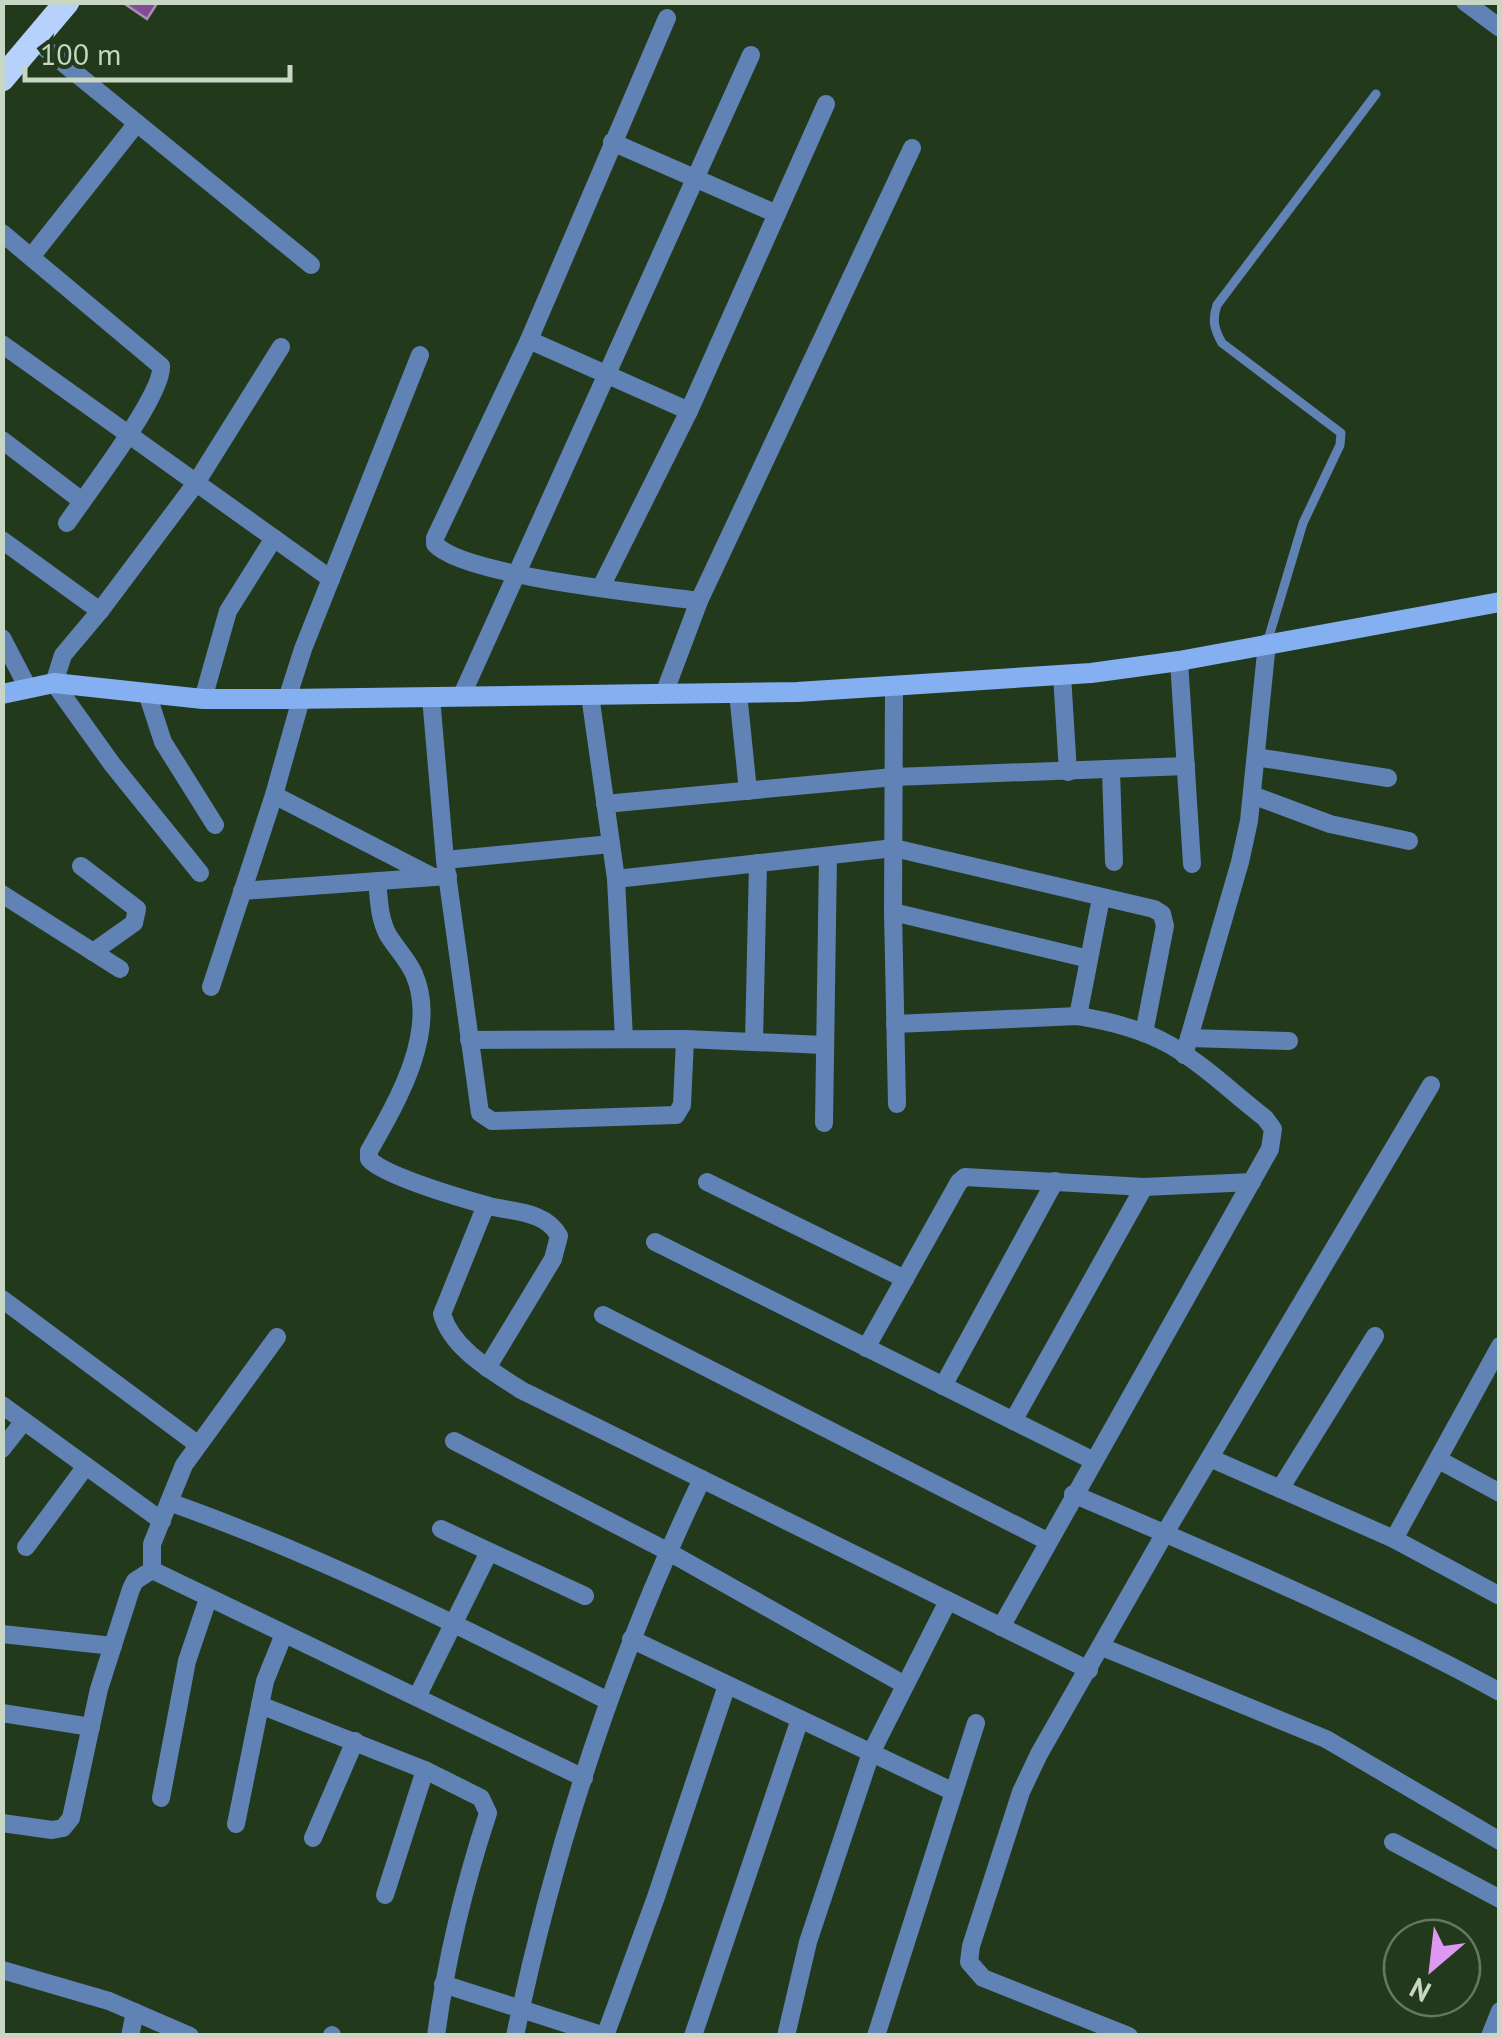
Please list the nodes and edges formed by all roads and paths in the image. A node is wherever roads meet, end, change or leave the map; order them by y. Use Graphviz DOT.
graph roads {
  1 [pos="67,2"];
  2 [pos="1465,2"];
  3 [pos="667,18"];
  4 [pos="1500,28"];
  5 [pos="35,40"];
  6 [pos="751,55"];
  7 [pos="2,79"];
  8 [pos="1376,94"];
  9 [pos="826,104"];
  10 [pos="137,123"];
  11 [pos="612,142"];
  12 [pos="912,148"];
  13 [pos="694,179"];
  14 [pos="777,214"];
  15 [pos="2,233"];
  16 [pos="31,257"];
  17 [pos="311,265"];
  18 [pos="529,340"];
  19 [pos="2,344"];
  20 [pos="281,347"];
  21 [pos="420,355"];
  22 [pos="607,375"];
  23 [pos="689,411"];
  24 [pos="128,434"];
  25 [pos="2,440"];
  26 [pos="196,483"];
  27 [pos="82,501"];
  28 [pos="67,523"];
  29 [pos="274,538"];
  30 [pos="2,540"];
  31 [pos="518,575"];
  32 [pos="331,579"];
  33 [pos="601,587"];
  34 [pos="698,600"];
  35 [pos="1500,602"];
  36 [pos="100,610"];
  37 [pos="2,638"];
  38 [pos="1267,644"];
  39 [pos="1179,661"];
  40 [pos="1062,675"];
  41 [pos="54,683"];
  42 [pos="894,686"];
  43 [pos="28,688"];
  44 [pos="147,693"];
  45 [pos="738,693"];
  46 [pos="2,694"];
  47 [pos="664,694"];
  48 [pos="590,695"];
  49 [pos="461,697"];
  50 [pos="431,698"];
  51 [pos="203,699"];
  52 [pos="294,699"];
  53 [pos="1256,757"];
  54 [pos="1186,766"];
  55 [pos="1110,771"];
  56 [pos="1068,772"];
  57 [pos="894,777"];
  58 [pos="1388,778"];
  59 [pos="748,791"];
  60 [pos="274,795"];
  61 [pos="1252,795"];
  62 [pos="605,804"];
  63 [pos="214,825"];
  64 [pos="1409,841"];
  65 [pos="611,844"];
  66 [pos="894,848"];
  67 [pos="828,856"];
  68 [pos="1114,862"];
  69 [pos="758,864"];
  70 [pos="1192,864"];
  71 [pos="81,866"];
  72 [pos="442,871"];
  73 [pos="200,873"];
  74 [pos="616,879"];
  75 [pos="377,881"];
  76 [pos="242,891"];
  77 [pos="2,894"];
  78 [pos="1101,898"];
  79 [pos="893,912"];
  80 [pos="93,952"];
  81 [pos="1089,960"];
  82 [pos="120,969"];
  83 [pos="212,987"];
  84 [pos="1078,1016"];
  85 [pos="895,1024"];
  86 [pos="1144,1033"];
  87 [pos="624,1039"];
  88 [pos="685,1039"];
  89 [pos="469,1040"];
  90 [pos="1289,1041"];
  91 [pos="754,1042"];
  92 [pos="823,1045"];
  93 [pos="1187,1047"];
  94 [pos="1431,1086"];
  95 [pos="897,1104"];
  96 [pos="824,1123"];
  97 [pos="1055,1181"];
  98 [pos="707,1182"];
  99 [pos="1252,1182"];
  100 [pos="1144,1188"];
  101 [pos="486,1205"];
  102 [pos="655,1242"];
  103 [pos="904,1279"];
  104 [pos="2,1298"];
  105 [pos="602,1315"];
  106 [pos="1375,1336"];
  107 [pos="277,1337"];
  108 [pos="1500,1346"];
  109 [pos="866,1348"];
  110 [pos="487,1368"];
  111 [pos="943,1386"];
  112 [pos="2,1406"];
  113 [pos="24,1421"];
  114 [pos="1014,1421"];
  115 [pos="454,1441"];
  116 [pos="197,1444"];
  117 [pos="2,1449"];
  118 [pos="1210,1458"];
  119 [pos="1092,1460"];
  120 [pos="1439,1460"];
  121 [pos="86,1466"];
  122 [pos="702,1480"];
  123 [pos="1280,1489"];
  124 [pos="1073,1494"];
  125 [pos="1500,1494"];
  126 [pos="169,1502"];
  127 [pos="162,1521"];
  128 [pos="441,1529"];
  129 [pos="1165,1533"];
  130 [pos="1394,1540"];
  131 [pos="1047,1541"];
  132 [pos="26,1547"];
  133 [pos="489,1552"];
  134 [pos="667,1552"];
  135 [pos="151,1562"];
  136 [pos="585,1596"];
  137 [pos="1500,1596"];
  138 [pos="208,1599"];
  139 [pos="948,1601"];
  140 [pos="455,1623"];
  141 [pos="1001,1627"];
  142 [pos="2,1634"];
  143 [pos="284,1634"];
  144 [pos="631,1639"];
  145 [pos="112,1646"];
  146 [pos="1102,1646"];
  147 [pos="1089,1670"];
  148 [pos="727,1685"];
  149 [pos="905,1685"];
  150 [pos="1500,1692"];
  151 [pos="417,1697"];
  152 [pos="608,1701"];
  153 [pos="260,1704"];
  154 [pos="2,1714"];
  155 [pos="800,1720"];
  156 [pos="976,1723"];
  157 [pos="91,1727"];
  158 [pos="355,1741"];
  159 [pos="871,1753"];
  160 [pos="425,1770"];
  161 [pos="584,1778"];
  162 [pos="954,1792"];
  163 [pos="161,1798"];
  164 [pos="2,1824"];
  165 [pos="236,1824"];
  166 [pos="313,1838"];
  167 [pos="1500,1841"];
  168 [pos="1393,1842"];
  169 [pos="385,1895"];
  170 [pos="1500,1899"];
  171 [pos="2,1970"];
  172 [pos="443,1984"];
  173 [pos="522,2007"];
  174 [pos="1500,2011"];
  175 [pos="135,2012"];
  176 [pos="130,2036"];
  177 [pos="190,2036"];
  178 [pos="436,2036"];
  179 [pos="516,2036"];
  180 [pos="605,2036"];
  181 [pos="694,2036"];
  182 [pos="786,2036"];
  183 [pos="876,2036"];
  184 [pos="1129,2036"];
  185 [pos="1490,2036"];
  1 -- 5 [label="main road"];
  2 -- 4 [label="street"];
  3 -- 11 [label="street"];
  5 -- 7 [label="main road"];
  5 -- 10 [label="street"];
  6 -- 13 [label="street"];
  8 -- 38 [label="lane"];
  9 -- 14 [label="street"];
  10 -- 16 [label="street"];
  10 -- 17 [label="street"];
  11 -- 13 [label="street"];
  11 -- 18 [label="street"];
  12 -- 34 [label="street"];
  13 -- 14 [label="street"];
  13 -- 22 [label="street"];
  14 -- 23 [label="street"];
  15 -- 16 [label="street"];
  16 -- 24 [label="street"];
  18 -- 22 [label="street"];
  18 -- 31 [label="street"];
  19 -- 24 [label="street"];
  20 -- 26 [label="street"];
  21 -- 32 [label="street"];
  22 -- 23 [label="street"];
  22 -- 31 [label="street"];
  23 -- 33 [label="street"];
  24 -- 26 [label="street"];
  24 -- 27 [label="street"];
  25 -- 27 [label="street"];
  26 -- 29 [label="street"];
  26 -- 36 [label="street"];
  27 -- 28 [label="street"];
  29 -- 32 [label="street"];
  29 -- 51 [label="street"];
  30 -- 36 [label="street"];
  31 -- 33 [label="street"];
  31 -- 49 [label="street"];
  32 -- 52 [label="street"];
  33 -- 34 [label="street"];
  34 -- 47 [label="street"];
  35 -- 38 [label="main road"];
  36 -- 41 [label="street"];
  37 -- 43 [label="street"];
  38 -- 39 [label="main road"];
  38 -- 53 [label="street"];
  39 -- 40 [label="main road"];
  39 -- 54 [label="street"];
  40 -- 42 [label="main road"];
  40 -- 56 [label="street"];
  41 -- 43 [label="main road"];
  41 -- 44 [label="main road"];
  41 -- 73 [label="street"];
  42 -- 45 [label="main road"];
  42 -- 57 [label="street"];
  43 -- 46 [label="main road"];
  44 -- 51 [label="main road"];
  44 -- 63 [label="street"];
  45 -- 47 [label="main road"];
  45 -- 59 [label="street"];
  47 -- 48 [label="main road"];
  48 -- 49 [label="main road"];
  48 -- 62 [label="street"];
  49 -- 50 [label="main road"];
  50 -- 52 [label="main road"];
  50 -- 72 [label="street"];
  51 -- 52 [label="main road"];
  52 -- 60 [label="street"];
  53 -- 58 [label="street"];
  53 -- 61 [label="street"];
  54 -- 55 [label="street"];
  54 -- 70 [label="street"];
  55 -- 56 [label="street"];
  55 -- 68 [label="street"];
  56 -- 57 [label="street"];
  57 -- 59 [label="street"];
  57 -- 66 [label="street"];
  59 -- 62 [label="street"];
  60 -- 72 [label="street"];
  60 -- 76 [label="street"];
  61 -- 64 [label="street"];
  61 -- 93 [label="street"];
  62 -- 65 [label="street"];
  65 -- 72 [label="street"];
  65 -- 74 [label="street"];
  66 -- 67 [label="street"];
  66 -- 78 [label="street"];
  66 -- 79 [label="street"];
  67 -- 69 [label="street"];
  67 -- 92 [label="street"];
  69 -- 74 [label="street"];
  69 -- 91 [label="street"];
  71 -- 80 [label="street"];
  72 -- 75 [label="street"];
  72 -- 89 [label="street"];
  74 -- 87 [label="street"];
  75 -- 76 [label="street"];
  75 -- 101 [label="street"];
  76 -- 83 [label="street"];
  77 -- 80 [label="street"];
  78 -- 81 [label="street"];
  78 -- 86 [label="street"];
  79 -- 81 [label="street"];
  79 -- 85 [label="street"];
  80 -- 82 [label="street"];
  81 -- 84 [label="street"];
  84 -- 85 [label="street"];
  84 -- 86 [label="street"];
  85 -- 95 [label="street"];
  86 -- 93 [label="street"];
  87 -- 88 [label="street"];
  87 -- 89 [label="street"];
  88 -- 89 [label="street"];
  88 -- 91 [label="street"];
  90 -- 93 [label="street"];
  91 -- 92 [label="street"];
  92 -- 96 [label="street"];
  93 -- 99 [label="street"];
  94 -- 118 [label="street"];
  97 -- 100 [label="street"];
  97 -- 103 [label="street"];
  97 -- 111 [label="street"];
  98 -- 103 [label="street"];
  99 -- 100 [label="street"];
  99 -- 119 [label="street"];
  100 -- 114 [label="street"];
  101 -- 110 [label="street"];
  101 -- 110 [label="street"];
  102 -- 109 [label="street"];
  103 -- 109 [label="street"];
  104 -- 116 [label="street"];
  105 -- 131 [label="street"];
  106 -- 123 [label="street"];
  107 -- 116 [label="street"];
  108 -- 120 [label="street"];
  109 -- 111 [label="street"];
  110 -- 122 [label="street"];
  111 -- 114 [label="street"];
  112 -- 113 [label="street"];
  113 -- 117 [label="street"];
  113 -- 121 [label="street"];
  114 -- 119 [label="street"];
  115 -- 134 [label="street"];
  116 -- 126 [label="street"];
  118 -- 123 [label="street"];
  118 -- 129 [label="street"];
  119 -- 124 [label="street"];
  120 -- 125 [label="street"];
  120 -- 130 [label="street"];
  121 -- 127 [label="street"];
  121 -- 132 [label="street"];
  122 -- 134 [label="street"];
  122 -- 139 [label="street"];
  123 -- 130 [label="street"];
  124 -- 129 [label="street"];
  124 -- 131 [label="street"];
  126 -- 127 [label="street"];
  126 -- 140 [label="street"];
  127 -- 135 [label="street"];
  128 -- 133 [label="street"];
  129 -- 146 [label="street"];
  129 -- 150 [label="street"];
  130 -- 137 [label="street"];
  131 -- 141 [label="street"];
  133 -- 136 [label="street"];
  133 -- 140 [label="street"];
  134 -- 144 [label="street"];
  134 -- 149 [label="street"];
  135 -- 138 [label="street"];
  135 -- 145 [label="street"];
  138 -- 143 [label="street"];
  138 -- 163 [label="street"];
  139 -- 141 [label="street"];
  139 -- 149 [label="street"];
  140 -- 151 [label="street"];
  140 -- 152 [label="street"];
  141 -- 147 [label="street"];
  142 -- 145 [label="street"];
  143 -- 151 [label="street"];
  143 -- 153 [label="street"];
  144 -- 148 [label="street"];
  144 -- 152 [label="street"];
  145 -- 157 [label="street"];
  146 -- 147 [label="street"];
  146 -- 167 [label="street"];
  147 -- 184 [label="street"];
  148 -- 155 [label="street"];
  148 -- 180 [label="street"];
  149 -- 159 [label="street"];
  151 -- 161 [label="street"];
  152 -- 161 [label="street"];
  153 -- 158 [label="street"];
  153 -- 165 [label="street"];
  154 -- 157 [label="street"];
  155 -- 159 [label="street"];
  155 -- 181 [label="street"];
  156 -- 162 [label="street"];
  157 -- 164 [label="street"];
  158 -- 160 [label="street"];
  158 -- 166 [label="street"];
  159 -- 162 [label="street"];
  159 -- 182 [label="street"];
  160 -- 169 [label="street"];
  160 -- 172 [label="street"];
  161 -- 173 [label="street"];
  162 -- 183 [label="street"];
  168 -- 170 [label="street"];
  171 -- 175 [label="street"];
  172 -- 173 [label="street"];
  172 -- 178 [label="street"];
  173 -- 179 [label="street"];
  173 -- 180 [label="street"];
  174 -- 185 [label="street"];
  175 -- 176 [label="street"];
  175 -- 177 [label="street"];
}
